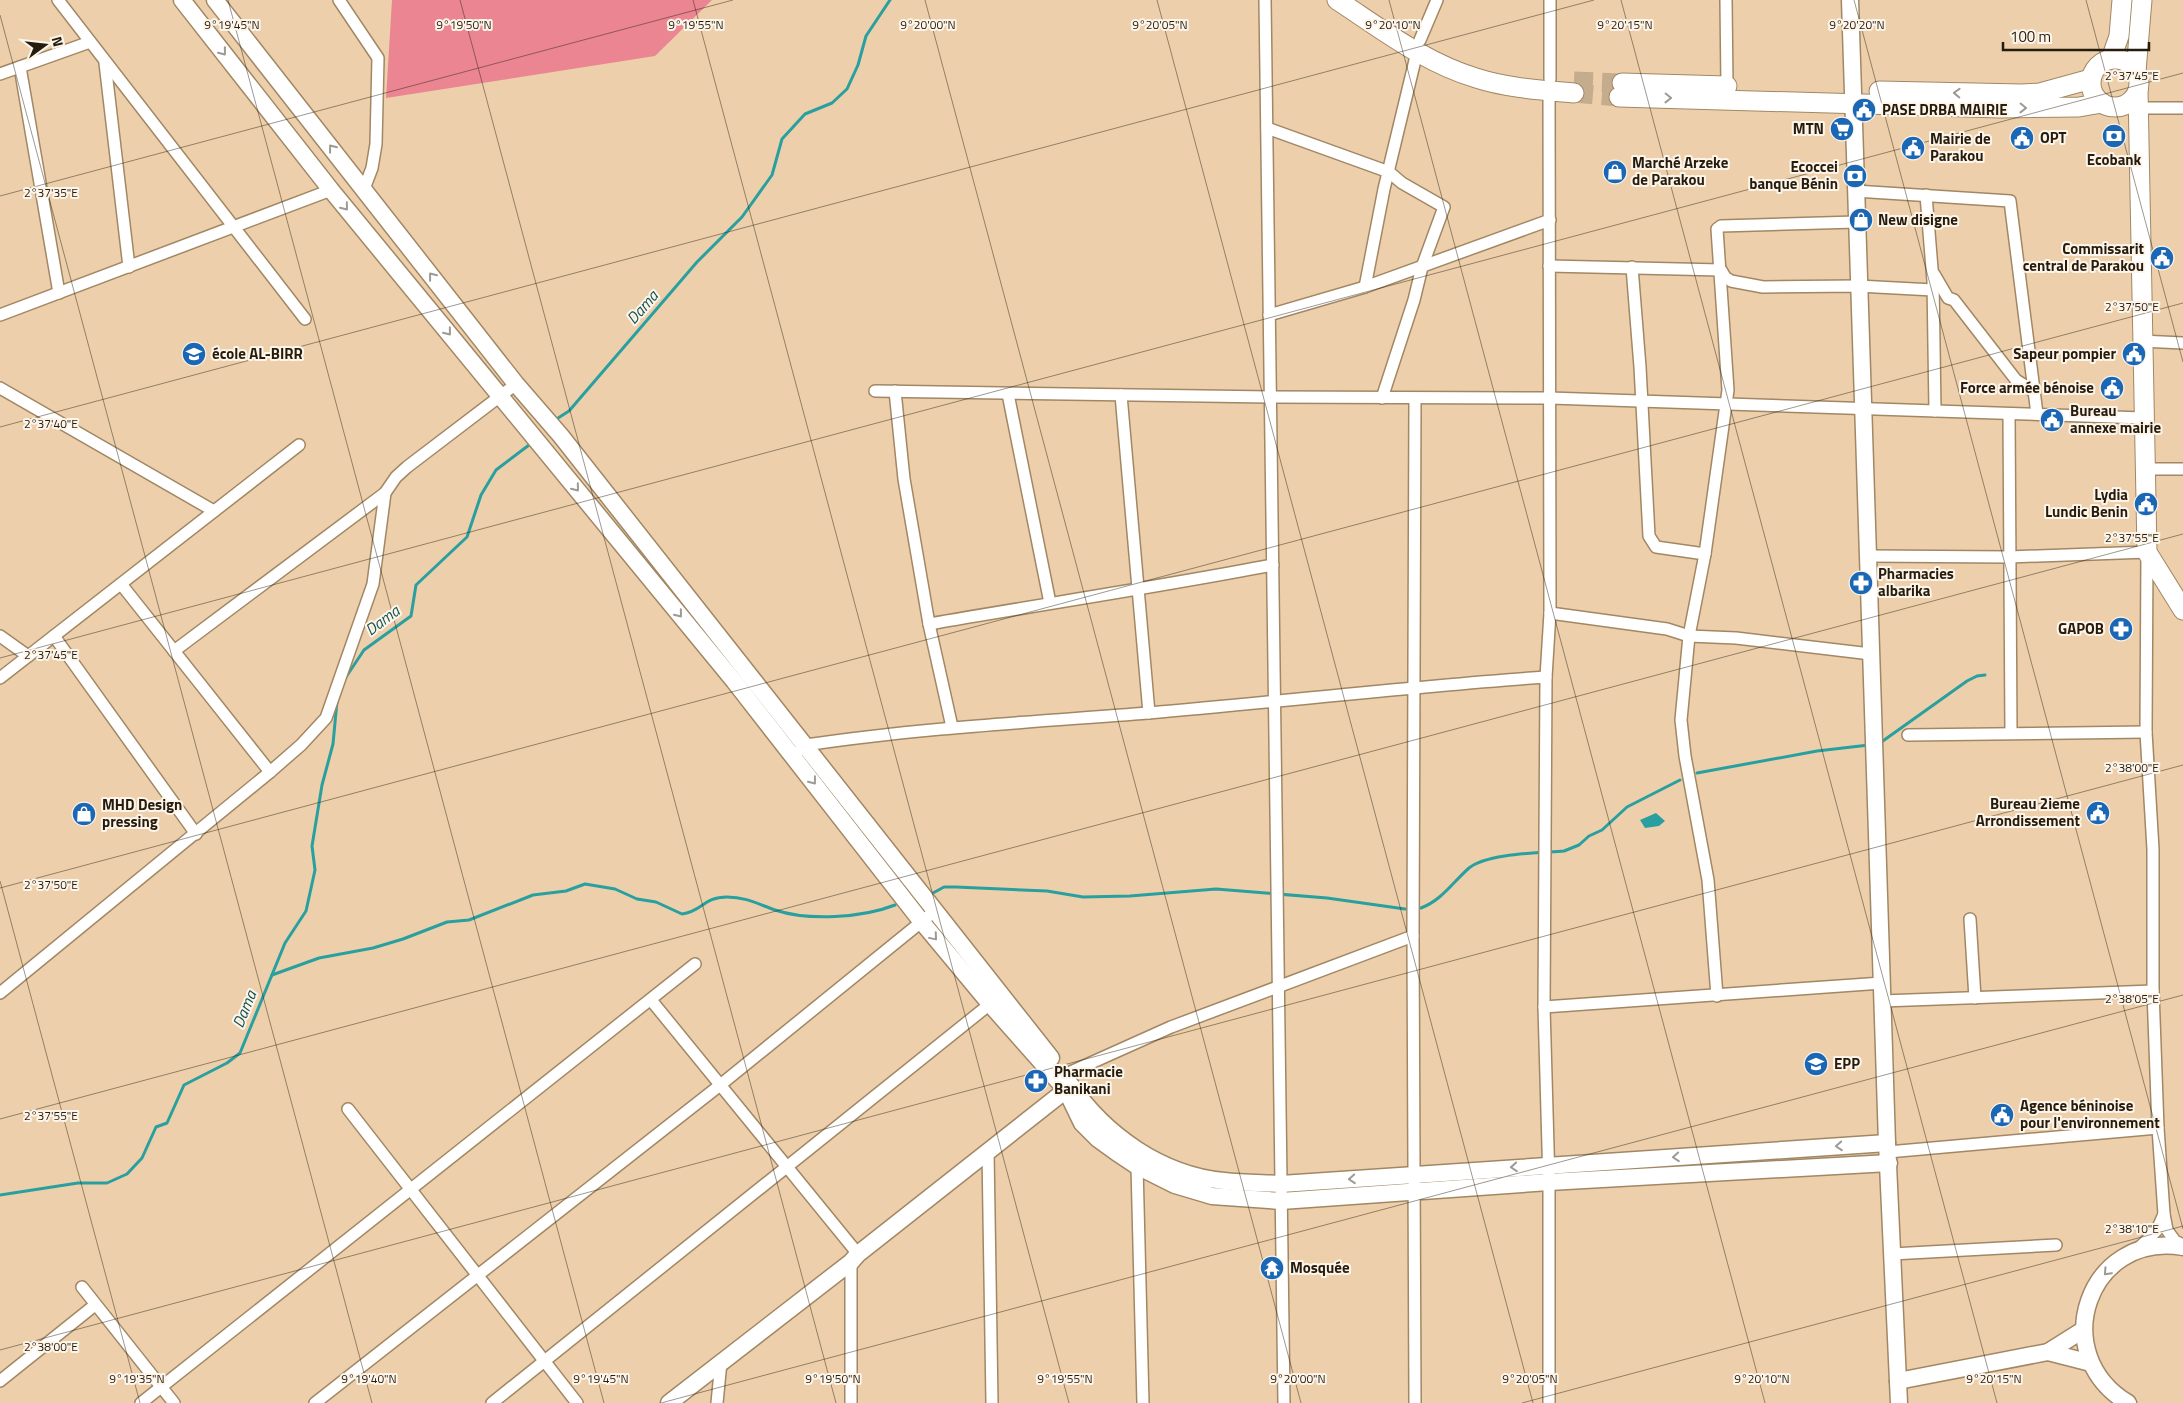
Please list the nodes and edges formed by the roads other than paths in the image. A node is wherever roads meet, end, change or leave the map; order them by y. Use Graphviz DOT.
graph roads {
  1 [pos="58,0"];
  2 [pos="182,0"];
  3 [pos="215,0"];
  4 [pos="339,0"];
  5 [pos="1265,0"];
  6 [pos="1337,0"];
  7 [pos="1356,0"];
  8 [pos="1437,0"];
  9 [pos="1550,0"];
  10 [pos="1726,0"];
  11 [pos="1850,0"];
  12 [pos="2122,0"];
  13 [pos="2142,0"];
  14 [pos="90,42"];
  15 [pos="1418,46"];
  16 [pos="2111,59"];
  17 [pos="105,61"];
  18 [pos="20,66"];
  19 [pos="2136,71"];
  20 [pos="0,74"];
  21 [pos="2091,79"];
  22 [pos="1550,85"];
  23 [pos="1727,86"];
  24 [pos="1574,87"];
  25 [pos="1852,97"];
  26 [pos="2133,101"];
  27 [pos="2102,103"];
  28 [pos="2183,108"];
  29 [pos="1267,128"];
  30 [pos="1389,172"];
  31 [pos="364,189"];
  32 [pos="331,190"];
  33 [pos="1855,191"];
  34 [pos="1926,195"];
  35 [pos="1550,220"];
  36 [pos="1856,222"];
  37 [pos="233,227"];
  38 [pos="1549,266"];
  39 [pos="129,267"];
  40 [pos="1422,267"];
  41 [pos="1632,268"];
  42 [pos="1722,270"];
  43 [pos="1932,270"];
  44 [pos="1858,286"];
  45 [pos="1365,287"];
  46 [pos="1933,290"];
  47 [pos="59,293"];
  48 [pos="0,315"];
  49 [pos="1269,315"];
  50 [pos="305,319"];
  51 [pos="2141,342"];
  52 [pos="2183,343"];
  53 [pos="516,384"];
  54 [pos="0,388"];
  55 [pos="875,391"];
  56 [pos="895,391"];
  57 [pos="2033,391"];
  58 [pos="1008,394"];
  59 [pos="1121,395"];
  60 [pos="501,396"];
  61 [pos="1270,398"];
  62 [pos="1382,398"];
  63 [pos="1414,398"];
  64 [pos="1550,398"];
  65 [pos="1642,402"];
  66 [pos="1724,405"];
  67 [pos="1862,408"];
  68 [pos="1935,411"];
  69 [pos="2009,414"];
  70 [pos="2037,414"];
  71 [pos="2144,418"];
  72 [pos="299,445"];
  73 [pos="2144,468"];
  74 [pos="2183,469"];
  75 [pos="385,493"];
  76 [pos="214,511"];
  77 [pos="2146,552"];
  78 [pos="1705,554"];
  79 [pos="1867,556"];
  80 [pos="2009,556"];
  81 [pos="1273,565"];
  82 [pos="121,584"];
  83 [pos="1140,590"];
  84 [pos="1050,603"];
  85 [pos="2183,610"];
  86 [pos="1550,613"];
  87 [pos="929,624"];
  88 [pos="0,636"];
  89 [pos="54,636"];
  90 [pos="1689,636"];
  91 [pos="174,652"];
  92 [pos="1871,654"];
  93 [pos="28,656"];
  94 [pos="1546,677"];
  95 [pos="0,678"];
  96 [pos="1415,686"];
  97 [pos="1275,700"];
  98 [pos="1149,713"];
  99 [pos="952,728"];
  100 [pos="2146,732"];
  101 [pos="2011,733"];
  102 [pos="1908,735"];
  103 [pos="806,744"];
  104 [pos="794,756"];
  105 [pos="270,772"];
  106 [pos="196,834"];
  107 [pos="936,910"];
  108 [pos="1970,919"];
  109 [pos="921,921"];
  110 [pos="1413,936"];
  111 [pos="696,964"];
  112 [pos="1882,983"];
  113 [pos="1278,985"];
  114 [pos="2153,991"];
  115 [pos="0,993"];
  116 [pos="1717,996"];
  117 [pos="1975,998"];
  118 [pos="650,1000"];
  119 [pos="1882,1001"];
  120 [pos="990,1004"];
  121 [pos="1544,1007"];
  122 [pos="1068,1084"];
  123 [pos="719,1086"];
  124 [pos="348,1109"];
  125 [pos="2158,1128"];
  126 [pos="988,1151"];
  127 [pos="1888,1153"];
  128 [pos="1548,1165"];
  129 [pos="1137,1166"];
  130 [pos="787,1168"];
  131 [pos="1414,1174"];
  132 [pos="1549,1182"];
  133 [pos="1281,1184"];
  134 [pos="412,1189"];
  135 [pos="1414,1191"];
  136 [pos="1282,1201"];
  137 [pos="2164,1214"];
  138 [pos="2056,1245"];
  139 [pos="2183,1246"];
  140 [pos="2133,1253"];
  141 [pos="1892,1254"];
  142 [pos="854,1258"];
  143 [pos="479,1275"];
  144 [pos="82,1287"];
  145 [pos="95,1305"];
  146 [pos="2083,1330"];
  147 [pos="2048,1352"];
  148 [pos="545,1361"];
  149 [pos="721,1362"];
  150 [pos="2091,1363"];
  151 [pos="0,1381"];
  152 [pos="1898,1382"];
  153 [pos="161,1387"];
  154 [pos="141,1403"];
  155 [pos="174,1403"];
  156 [pos="315,1403"];
  157 [pos="492,1403"];
  158 [pos="577,1403"];
  159 [pos="669,1403"];
  160 [pos="717,1403"];
  161 [pos="851,1403"];
  162 [pos="992,1403"];
  163 [pos="1143,1403"];
  164 [pos="1284,1403"];
  165 [pos="1415,1403"];
  166 [pos="1549,1403"];
  167 [pos="1899,1403"];
  168 [pos="2128,1403"];
  1 -- 14 [label="street"];
  2 -- 32 [label="street, one-way"];
  31 -- 3 [label="street, one-way"];
  4 -- 31 [label="street"];
  5 -- 29 [label="street"];
  6 -- 15 [label="main road"];
  7 -- 15 [label="main road"];
  8 -- 15 [label="street"];
  9 -- 22 [label="street"];
  10 -- 23 [label="street"];
  11 -- 25 [label="street"];
  12 -- 16 [label="main road"];
  13 -- 19 [label="main road"];
  14 -- 17 [label="street"];
  14 -- 18 [label="street"];
  15 -- 22 [label="main road"];
  15 -- 30 [label="street"];
  16 -- 19 [label="main road"];
  16 -- 21 [label="main road"];
  17 -- 37 [label="street"];
  17 -- 39 [label="street"];
  18 -- 20 [label="street"];
  18 -- 47 [label="street"];
  19 -- 26 [label="main road"];
  21 -- 25 [label="main road, one-way"];
  21 -- 27 [label="main road"];
  22 -- 24 [label="main road"];
  22 -- 35 [label="street"];
  23 -- 25 [label="main road"];
  23 -- 25 [label="main road, one-way"];
  25 -- 27 [label="main road, one-way"];
  25 -- 33 [label="street"];
  26 -- 27 [label="main road"];
  26 -- 28 [label="street"];
  26 -- 51 [label="main road"];
  29 -- 30 [label="street"];
  29 -- 49 [label="street"];
  30 -- 40 [label="street"];
  30 -- 45 [label="street"];
  53 -- 31 [label="street, one-way"];
  32 -- 37 [label="street"];
  32 -- 60 [label="street, one-way"];
  33 -- 34 [label="street"];
  33 -- 36 [label="street"];
  34 -- 43 [label="street"];
  34 -- 57 [label="street"];
  35 -- 38 [label="street"];
  35 -- 40 [label="street"];
  36 -- 42 [label="street"];
  36 -- 44 [label="street"];
  37 -- 39 [label="street"];
  37 -- 50 [label="street"];
  38 -- 41 [label="street"];
  38 -- 64 [label="street"];
  39 -- 47 [label="street"];
  40 -- 45 [label="street"];
  40 -- 62 [label="street"];
  41 -- 42 [label="street"];
  41 -- 65 [label="street"];
  42 -- 44 [label="street"];
  42 -- 66 [label="street"];
  43 -- 46 [label="street"];
  43 -- 57 [label="street"];
  44 -- 46 [label="street"];
  44 -- 67 [label="street"];
  45 -- 49 [label="street"];
  46 -- 68 [label="street"];
  47 -- 48 [label="street"];
  49 -- 61 [label="street"];
  51 -- 52 [label="street"];
  51 -- 71 [label="main road"];
  53 -- 60 [label="street"];
  53 -- 103 [label="street"];
  54 -- 76 [label="street"];
  55 -- 56 [label="street"];
  56 -- 58 [label="street"];
  56 -- 87 [label="street"];
  57 -- 70 [label="street"];
  58 -- 59 [label="street"];
  58 -- 84 [label="street"];
  59 -- 61 [label="street"];
  59 -- 83 [label="street"];
  60 -- 75 [label="street"];
  60 -- 104 [label="street, one-way"];
  61 -- 62 [label="street"];
  61 -- 81 [label="street"];
  62 -- 63 [label="street"];
  63 -- 64 [label="street"];
  63 -- 96 [label="street"];
  64 -- 65 [label="street"];
  64 -- 86 [label="street"];
  65 -- 66 [label="street"];
  65 -- 78 [label="street"];
  66 -- 67 [label="street"];
  66 -- 78 [label="street"];
  67 -- 68 [label="street"];
  67 -- 79 [label="street"];
  68 -- 69 [label="street"];
  69 -- 70 [label="street"];
  69 -- 80 [label="street"];
  70 -- 71 [label="street"];
  71 -- 73 [label="main road"];
  72 -- 76 [label="street"];
  73 -- 74 [label="street"];
  73 -- 77 [label="main road"];
  75 -- 91 [label="street"];
  75 -- 105 [label="street"];
  76 -- 82 [label="street"];
  77 -- 80 [label="street"];
  77 -- 85 [label="main road"];
  77 -- 100 [label="street"];
  78 -- 90 [label="street"];
  79 -- 80 [label="street"];
  79 -- 92 [label="street"];
  80 -- 101 [label="street"];
  81 -- 83 [label="street"];
  81 -- 97 [label="street"];
  82 -- 89 [label="street"];
  82 -- 91 [label="street"];
  83 -- 84 [label="street"];
  83 -- 98 [label="street"];
  84 -- 87 [label="street"];
  86 -- 90 [label="street"];
  86 -- 94 [label="street"];
  87 -- 99 [label="street"];
  88 -- 93 [label="street"];
  89 -- 93 [label="street"];
  89 -- 106 [label="street"];
  90 -- 92 [label="street"];
  90 -- 116 [label="street"];
  91 -- 105 [label="street"];
  92 -- 112 [label="street"];
  93 -- 95 [label="street"];
  94 -- 96 [label="street"];
  94 -- 121 [label="street"];
  96 -- 97 [label="street"];
  96 -- 110 [label="street"];
  97 -- 98 [label="street"];
  97 -- 113 [label="street"];
  98 -- 99 [label="street"];
  99 -- 103 [label="street"];
  100 -- 101 [label="street"];
  100 -- 114 [label="street"];
  101 -- 102 [label="street"];
  103 -- 104 [label="street"];
  103 -- 107 [label="street"];
  104 -- 109 [label="street, one-way"];
  105 -- 106 [label="street"];
  106 -- 115 [label="street"];
  107 -- 109 [label="street"];
  107 -- 122 [label="street"];
  108 -- 117 [label="street"];
  109 -- 120 [label="street, one-way"];
  109 -- 123 [label="street"];
  110 -- 113 [label="street"];
  110 -- 131 [label="street"];
  111 -- 118 [label="street"];
  112 -- 116 [label="street"];
  112 -- 119 [label="street"];
  113 -- 122 [label="street"];
  113 -- 133 [label="street"];
  114 -- 117 [label="street"];
  114 -- 125 [label="street"];
  116 -- 121 [label="street"];
  117 -- 119 [label="street"];
  118 -- 123 [label="street"];
  118 -- 134 [label="street"];
  119 -- 127 [label="street"];
  120 -- 122 [label="street"];
  120 -- 130 [label="street"];
  121 -- 128 [label="street"];
  122 -- 126 [label="street"];
  122 -- 129 [label="street"];
  122 -- 133 [label="street"];
  123 -- 130 [label="street"];
  123 -- 143 [label="street"];
  124 -- 134 [label="street"];
  125 -- 127 [label="street"];
  125 -- 137 [label="street"];
  126 -- 142 [label="street"];
  126 -- 162 [label="street"];
  127 -- 128 [label="street, one-way"];
  127 -- 132 [label="street"];
  127 -- 141 [label="street"];
  128 -- 131 [label="street, one-way"];
  128 -- 132 [label="street"];
  129 -- 136 [label="street"];
  129 -- 163 [label="street"];
  130 -- 142 [label="street"];
  130 -- 148 [label="street"];
  131 -- 133 [label="street, one-way"];
  131 -- 135 [label="street"];
  132 -- 135 [label="street"];
  132 -- 166 [label="street"];
  133 -- 136 [label="street"];
  134 -- 143 [label="street"];
  134 -- 153 [label="street"];
  135 -- 136 [label="street"];
  135 -- 165 [label="street"];
  136 -- 164 [label="street"];
  137 -- 139 [label="street"];
  137 -- 140 [label="street"];
  138 -- 141 [label="street"];
  139 -- 140 [label="street"];
  140 -- 146 [label="street, one-way"];
  141 -- 152 [label="street"];
  142 -- 149 [label="street"];
  142 -- 161 [label="street"];
  143 -- 148 [label="street"];
  143 -- 156 [label="street"];
  144 -- 145 [label="street"];
  145 -- 151 [label="street"];
  145 -- 153 [label="street"];
  146 -- 147 [label="street"];
  146 -- 150 [label="street"];
  147 -- 150 [label="street"];
  147 -- 152 [label="street"];
  148 -- 157 [label="street"];
  148 -- 158 [label="street"];
  149 -- 159 [label="street"];
  149 -- 160 [label="street"];
  150 -- 168 [label="street"];
  152 -- 167 [label="street"];
  153 -- 154 [label="street"];
  153 -- 155 [label="street"];
}
